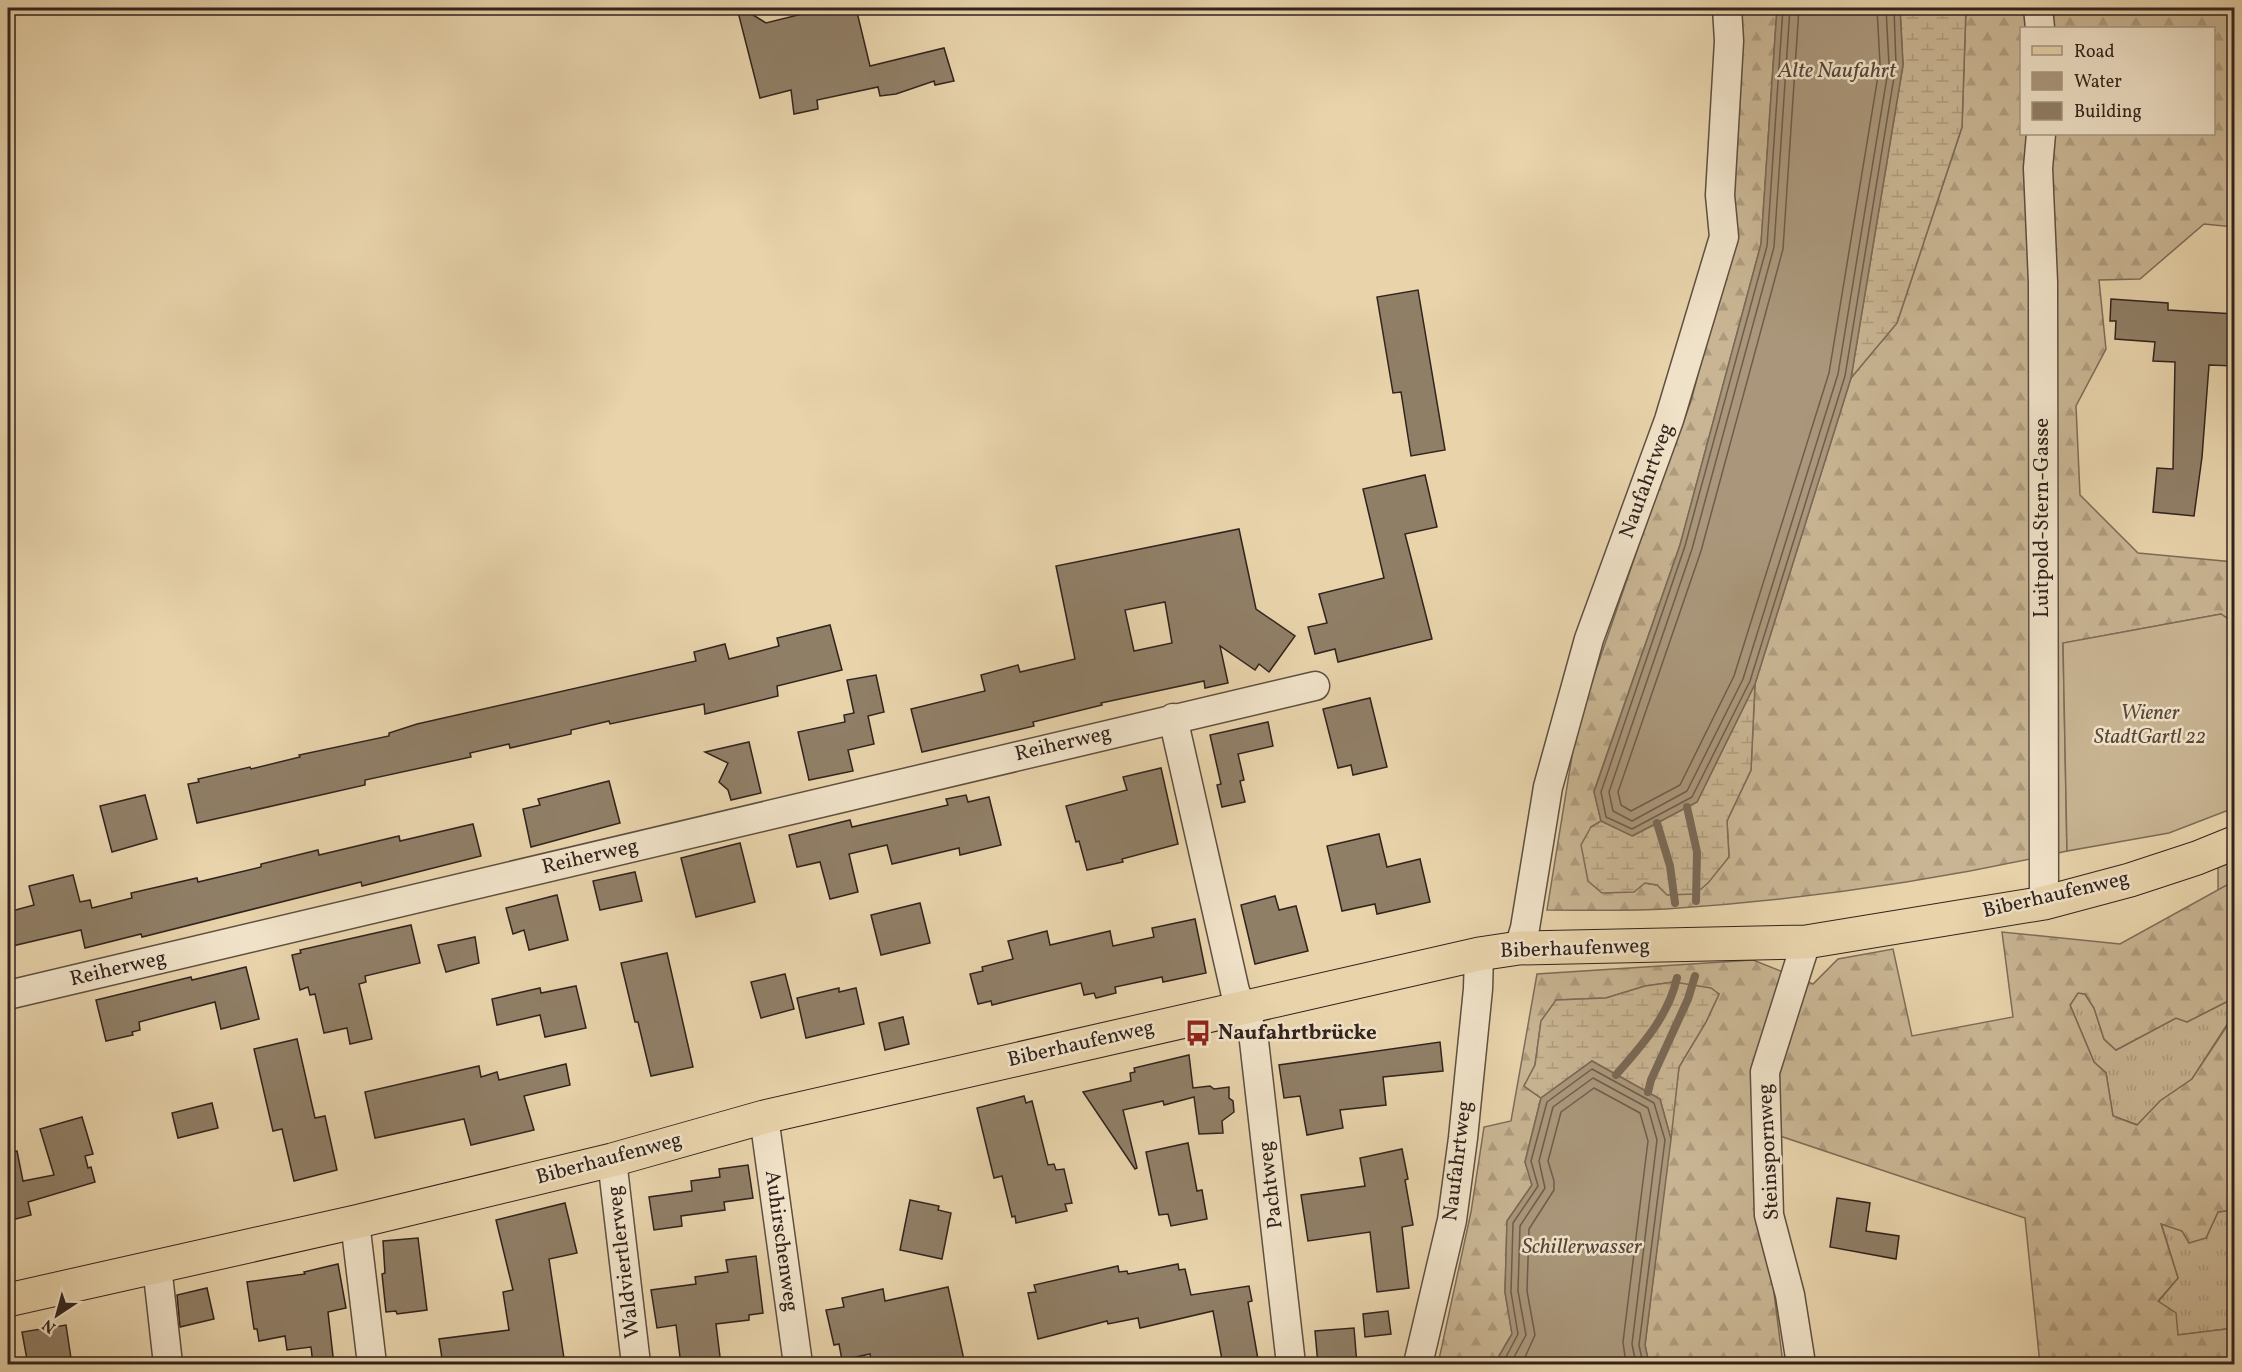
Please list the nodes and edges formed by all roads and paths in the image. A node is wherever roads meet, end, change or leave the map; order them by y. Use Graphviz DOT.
graph roads {
  1 [pos="1727,8"];
  2 [pos="2038,8"];
  3 [pos="2040,27"];
  4 [pos="2041,135"];
  5 [pos="1315,686"];
  6 [pos="1173,718"];
  7 [pos="2235,843"];
  8 [pos="2044,903"];
  9 [pos="1806,942"];
  10 [pos="1519,948"];
  11 [pos="1479,954"];
  12 [pos="8,995"];
  13 [pos="1243,1008"];
  14 [pos="764,1117"];
  15 [pos="612,1160"];
  16 [pos="355,1222"];
  17 [pos="157,1266"];
  18 [pos="8,1300"];
  19 [pos="794,1336"];
  20 [pos="168,1365"];
  21 [pos="372,1365"];
  22 [pos="636,1365"];
  23 [pos="798,1365"];
  24 [pos="815,1365"];
  25 [pos="1291,1365"];
  26 [pos="1418,1365"];
  27 [pos="1801,1365"];
  1 -- 10 [label="street, Naufahrtweg"];
  2 -- 3 [label="street"];
  4 -- 8 [label="street, Luitpold-Stern-Gasse"];
  5 -- 6 [label="street, Reiherweg"];
  6 -- 12 [label="street, Reiherweg"];
  6 -- 13 [label="street"];
  7 -- 8 [label="main road, Biberhaufenweg"];
  8 -- 9 [label="main road, Biberhaufenweg"];
  9 -- 10 [label="main road, Biberhaufenweg"];
  9 -- 27 [label="street, Steinspornweg"];
  10 -- 11 [label="main road, Biberhaufenweg"];
  11 -- 13 [label="main road, Biberhaufenweg"];
  11 -- 26 [label="street, Naufahrtweg"];
  13 -- 14 [label="main road, Biberhaufenweg"];
  13 -- 25 [label="street, Pachtweg"];
  14 -- 15 [label="main road, Biberhaufenweg"];
  14 -- 19 [label="street, Auhirschenweg"];
  15 -- 16 [label="main road, Biberhaufenweg"];
  15 -- 22 [label="street, Waldviertlerweg"];
  16 -- 17 [label="main road, Biberhaufenweg"];
  16 -- 21 [label="street"];
  17 -- 18 [label="main road, Biberhaufenweg"];
  17 -- 20 [label="street"];
  19 -- 23 [label="street, Auhirschenweg"];
  19 -- 24 [label="street"];
}
